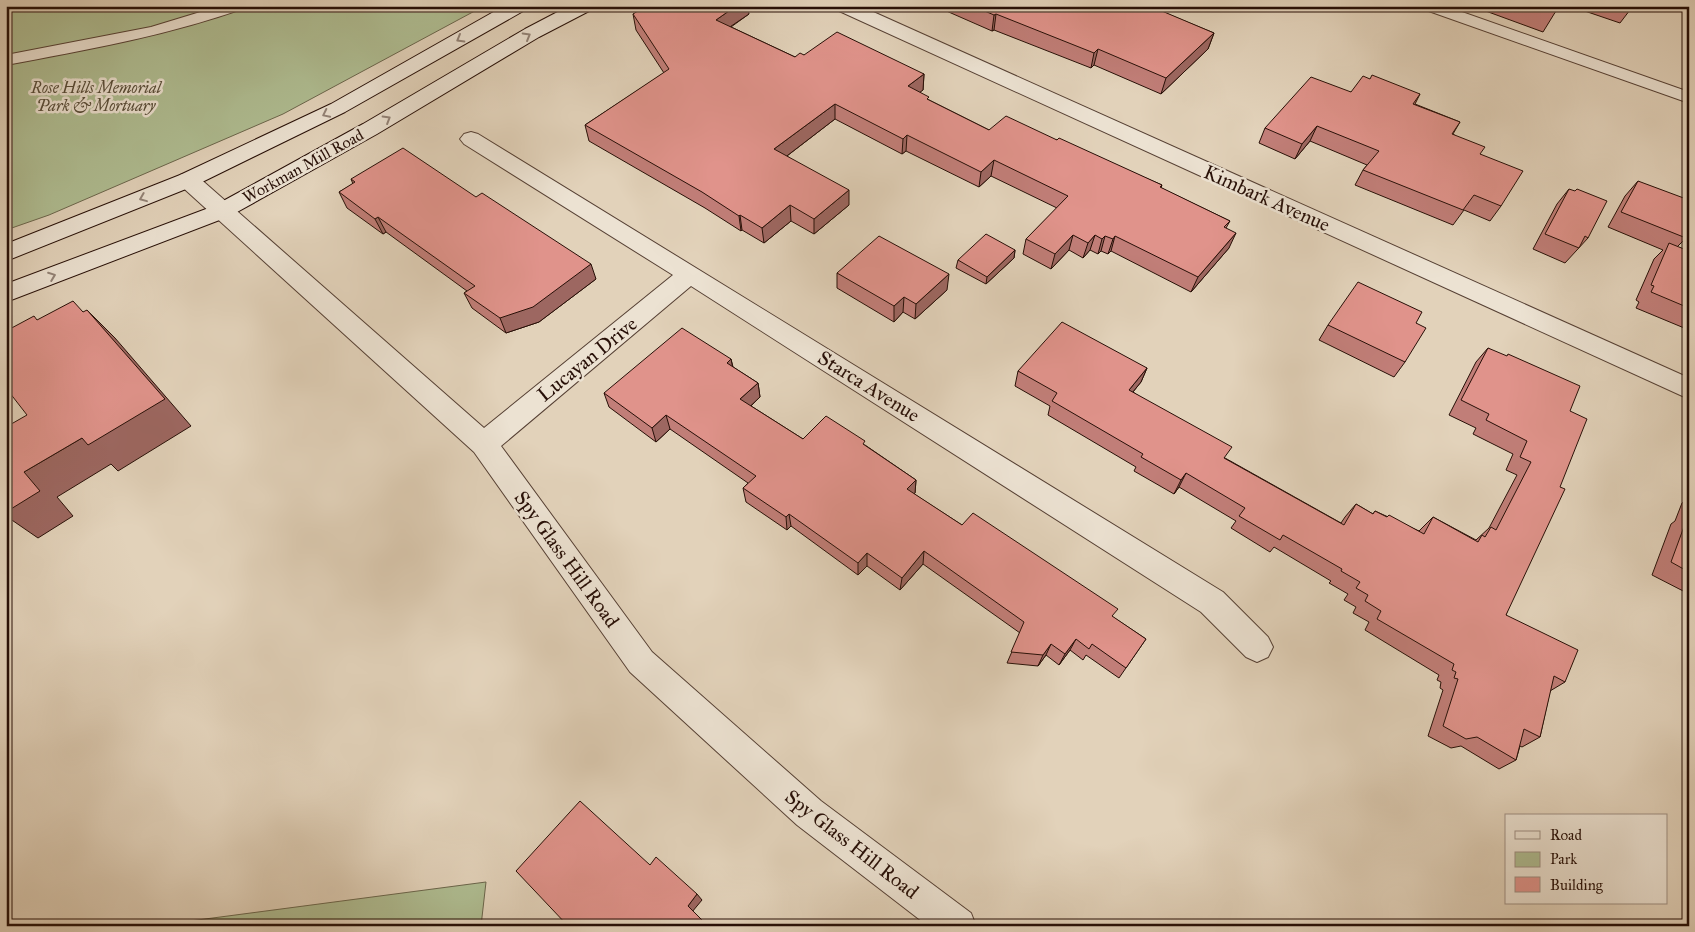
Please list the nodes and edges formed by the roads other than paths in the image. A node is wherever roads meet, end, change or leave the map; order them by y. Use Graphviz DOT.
graph roads {
  1 [pos="236,6"];
  2 [pos="518,6"];
  3 [pos="584,6"];
  4 [pos="844,6"];
  5 [pos="1430,6"];
  6 [pos="6,60"];
  7 [pos="1689,98"];
  8 [pos="471,139"];
  9 [pos="188,180"];
  10 [pos="222,211"];
  11 [pos="6,253"];
  12 [pos="690,274"];
  13 [pos="6,294"];
  14 [pos="1689,389"];
  15 [pos="484,444"];
  16 [pos="1258,647"];
  17 [pos="958,926"];
  1 -- 6 [label="lane"];
  2 -- 9 [label="street, Workman Mill Road, one-way"];
  10 -- 3 [label="street, Workman Mill Road, one-way"];
  4 -- 14 [label="street, Kimbark Avenue"];
  5 -- 7 [label="lane"];
  8 -- 12 [label="street, Starca Avenue"];
  9 -- 10 [label="street, Spy Glass Hill Road"];
  9 -- 11 [label="street, Workman Mill Road, one-way"];
  13 -- 10 [label="street, Workman Mill Road, one-way"];
  10 -- 15 [label="street, Spy Glass Hill Road"];
  12 -- 15 [label="street, Lucayan Drive"];
  12 -- 16 [label="street, Starca Avenue"];
  15 -- 17 [label="street, Spy Glass Hill Road"];
}
